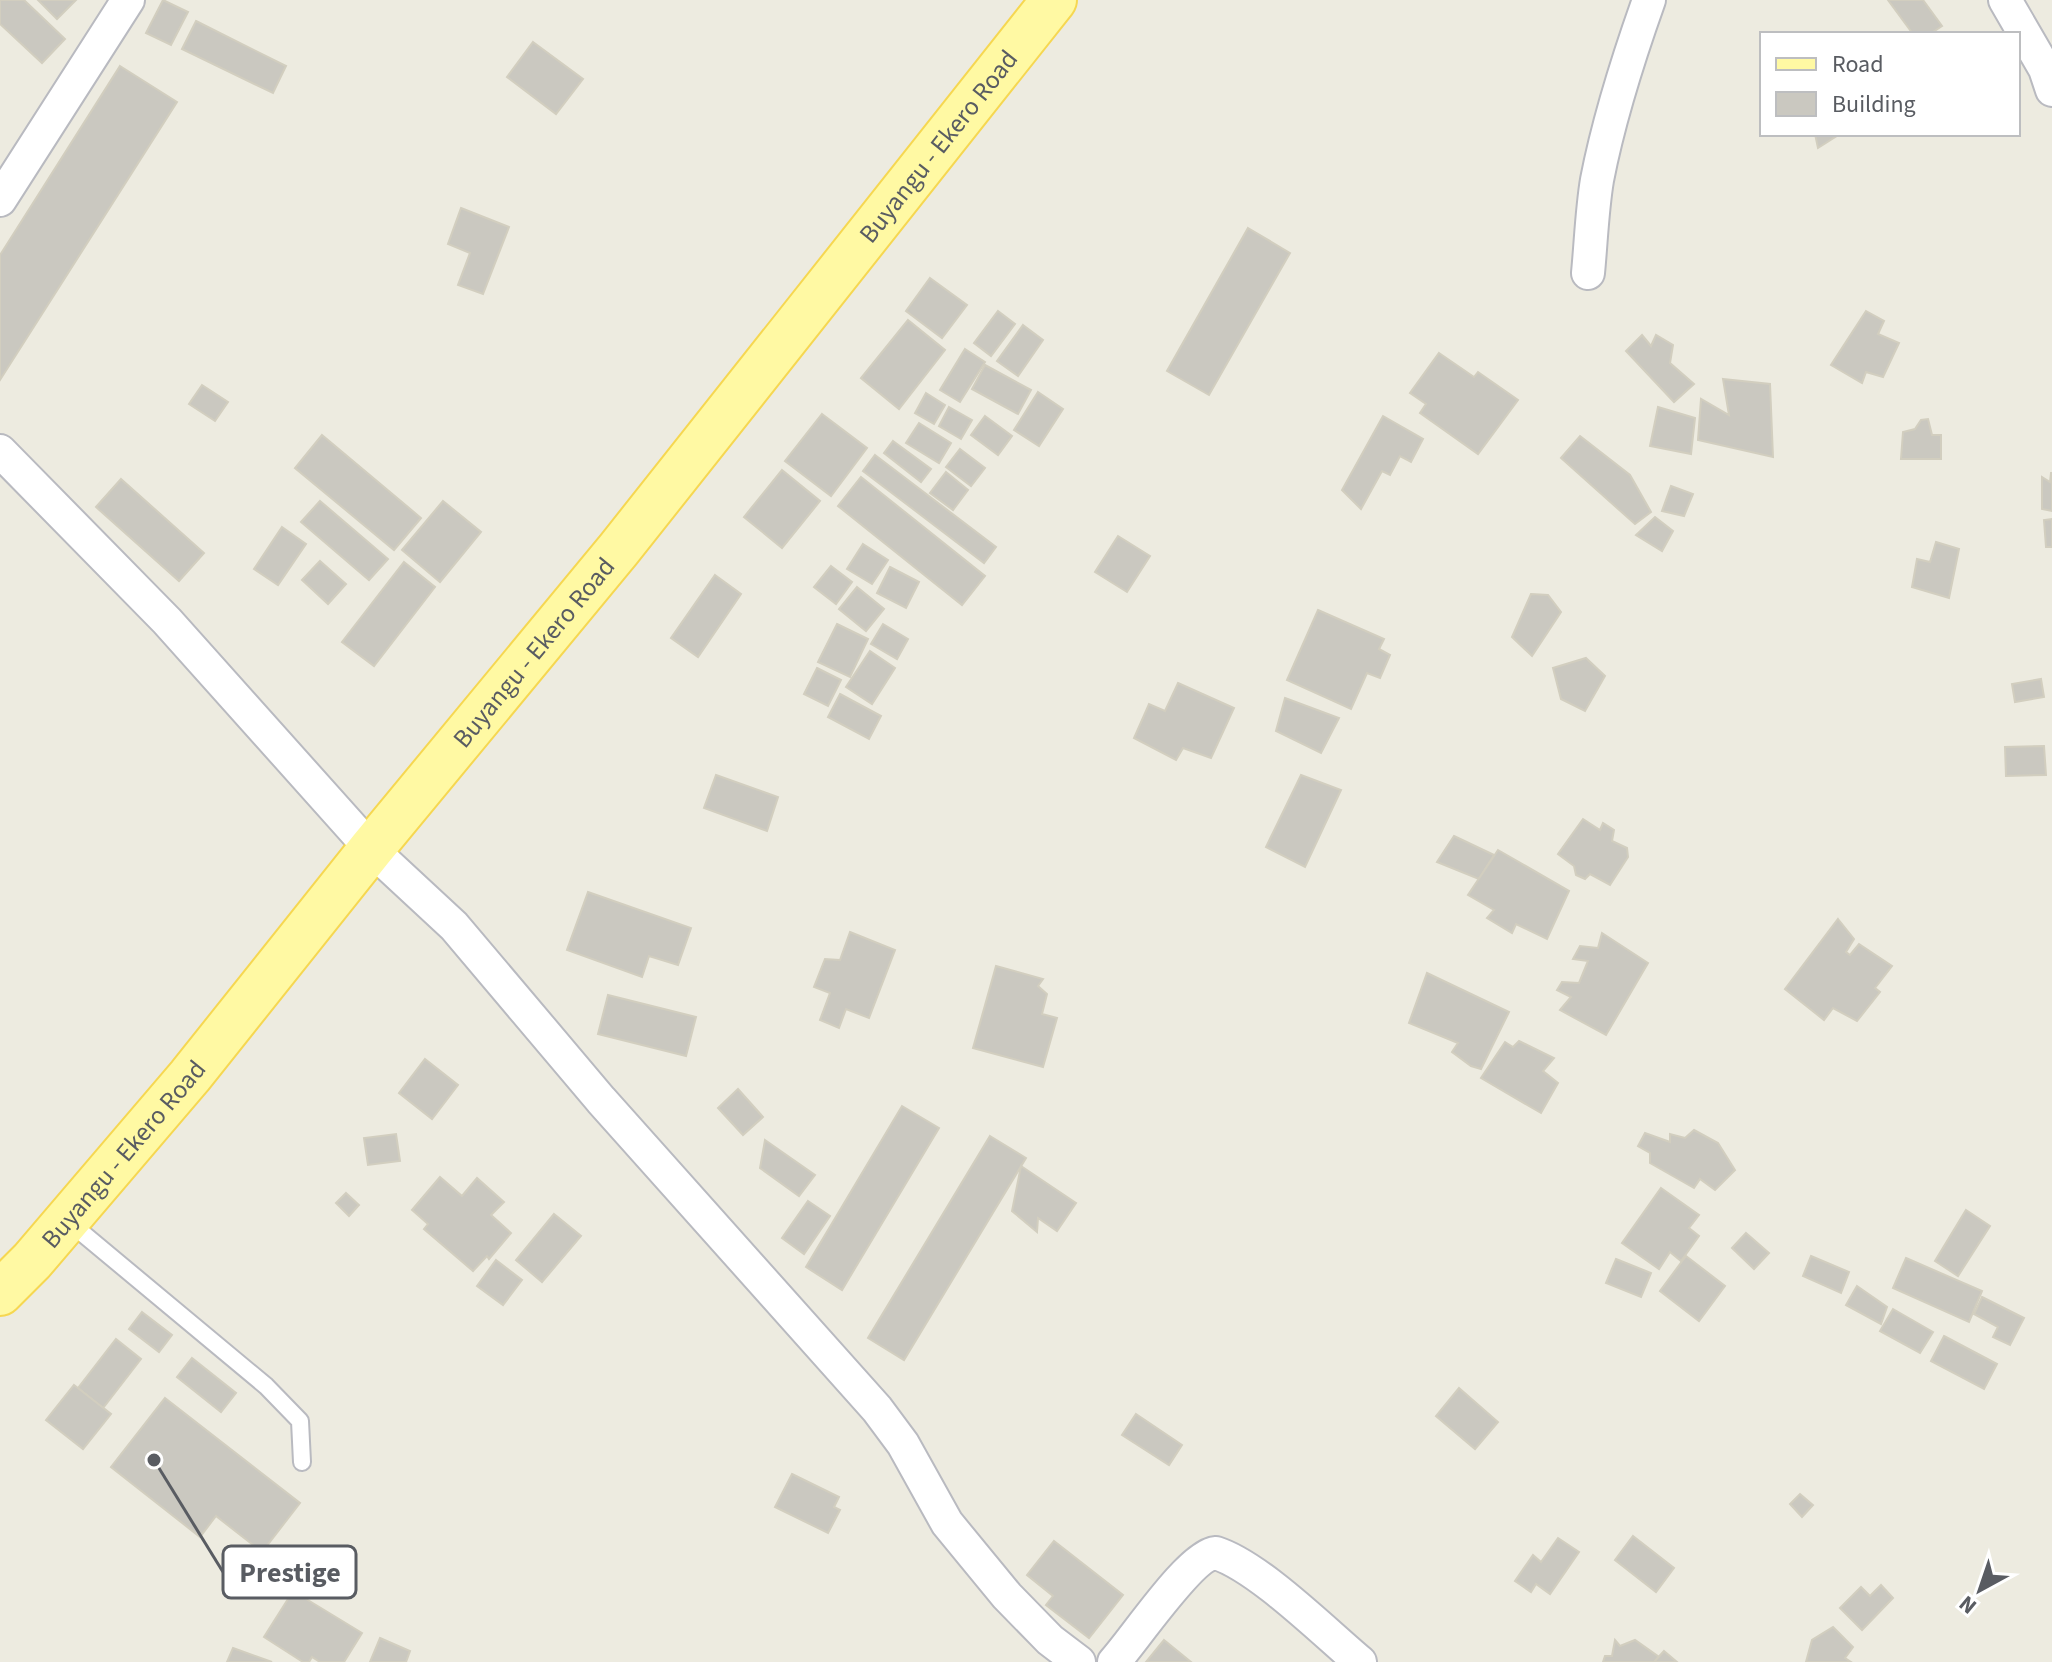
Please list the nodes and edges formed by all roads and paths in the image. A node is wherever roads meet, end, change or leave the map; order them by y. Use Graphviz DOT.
graph roads {
  1 [pos="128,0"];
  2 [pos="1054,0"];
  3 [pos="1649,0"];
  4 [pos="2005,0"];
  5 [pos="2052,90"];
  6 [pos="0,200"];
  7 [pos="1588,273"];
  8 [pos="0,451"];
  9 [pos="371,849"];
  10 [pos="67,1220"];
  11 [pos="0,1293"];
  12 [pos="302,1462"];
  13 [pos="1079,1662"];
  14 [pos="1114,1662"];
  15 [pos="1360,1662"];
  1 -- 6 [label="street"];
  2 -- 9 [label="main road, Buyangu - Ekero Road"];
  3 -- 7 [label="street"];
  4 -- 5 [label="street"];
  8 -- 9 [label="street"];
  9 -- 10 [label="main road, Buyangu - Ekero Road"];
  9 -- 13 [label="street"];
  10 -- 11 [label="main road, Buyangu - Ekero Road"];
  10 -- 12 [label="lane"];
  14 -- 15 [label="street"];
}
